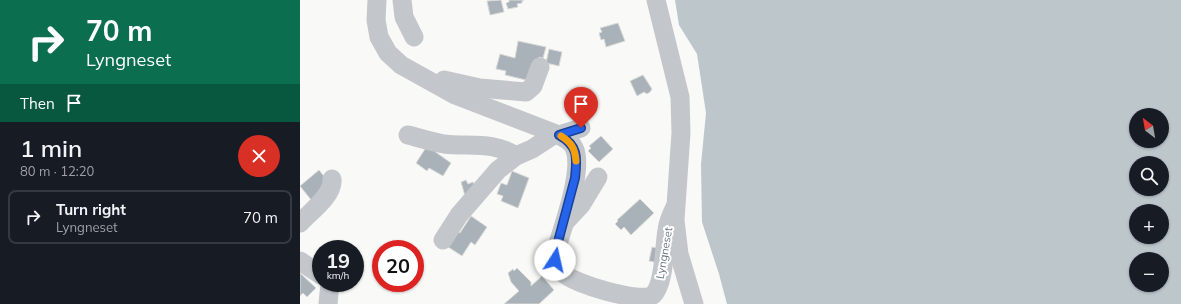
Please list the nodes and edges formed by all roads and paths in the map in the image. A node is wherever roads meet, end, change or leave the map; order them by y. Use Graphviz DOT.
graph roads {
  1 [pos="376,0"];
  2 [pos="402,0"];
  3 [pos="656,0"];
  4 [pos="414,37"];
  5 [pos="540,67"];
  6 [pos="436,83"];
  7 [pos="581,128"];
  8 [pos="408,135"];
  9 [pos="557,135"];
  10 [pos="516,156"];
  11 [pos="598,177"];
  12 [pos="332,179"];
  13 [pos="676,206"];
  14 [pos="300,224"];
  15 [pos="563,224"];
  16 [pos="443,240"];
  17 [pos="300,261"];
  18 [pos="312,269"];
  19 [pos="329,292"];
  20 [pos="328,304"];
  21 [pos="694,304"];
  1 -- 6 [label="street, Lyngneset"];
  2 -- 4 [label="street"];
  3 -- 13 [label="street, Lyngneset"];
  5 -- 6 [label="street, Lyngneset"];
  6 -- 9 [label="street, Lyngneset"];
  7 -- 9 [label="street"];
  8 -- 10 [label="street"];
  9 -- 10 [label="street"];
  9 -- 15 [label="street, Lyngneset"];
  10 -- 16 [label="street"];
  11 -- 15 [label="street, Lyngneset"];
  12 -- 14 [label="street"];
  13 -- 15 [label="street, Lyngneset"];
  13 -- 21 [label="street, Lyngneset"];
  17 -- 18 [label="street"];
  19 -- 20 [label="street"];
}
